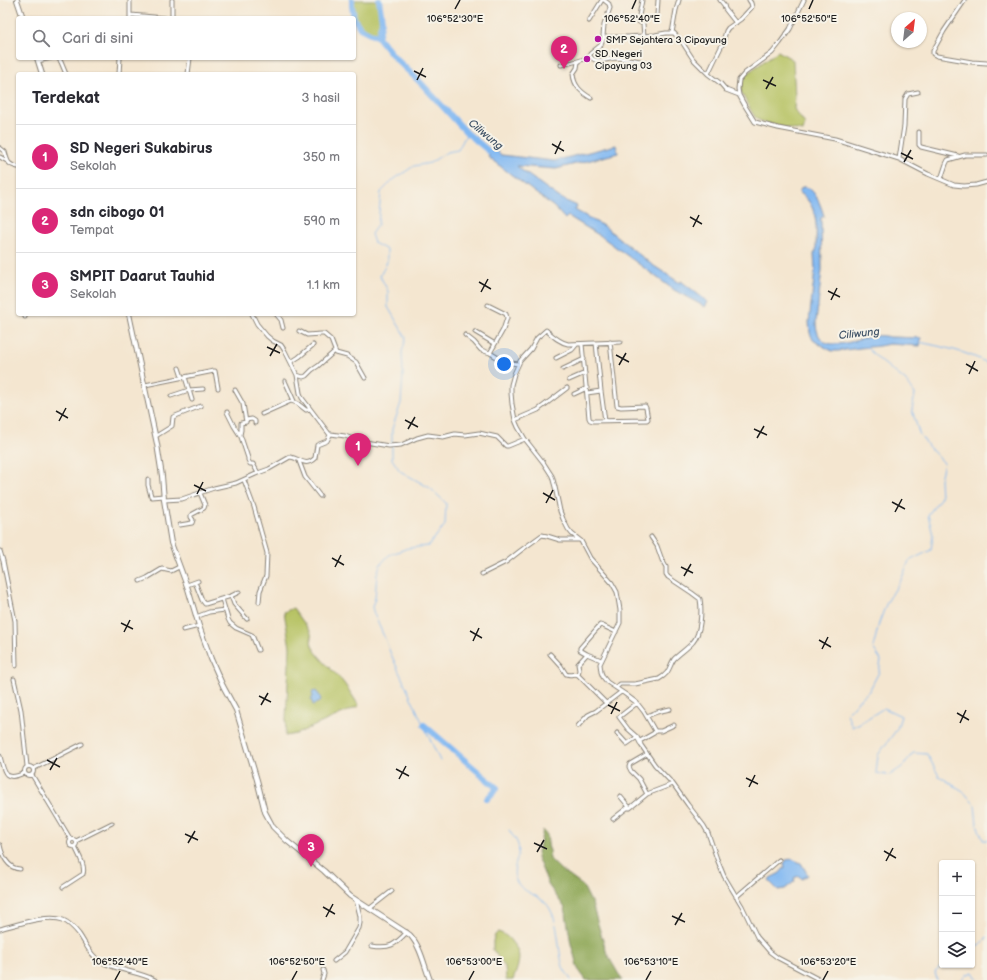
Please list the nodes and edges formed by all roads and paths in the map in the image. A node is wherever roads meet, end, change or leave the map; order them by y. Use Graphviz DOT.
graph roads {
  1 [pos="17,0"];
  2 [pos="130,0"];
  3 [pos="172,0"];
  4 [pos="603,0"];
  5 [pos="642,0"];
  6 [pos="658,0"];
  7 [pos="679,0"];
  8 [pos="720,0"];
  9 [pos="749,0"];
  10 [pos="804,0"];
  11 [pos="965,0"];
  12 [pos="657,15"];
  13 [pos="22,16"];
  14 [pos="130,16"];
  15 [pos="172,16"];
  16 [pos="589,21"];
  17 [pos="736,23"];
  18 [pos="672,33"];
  19 [pos="644,36"];
  20 [pos="604,37"];
  21 [pos="590,56"];
  22 [pos="37,60"];
  23 [pos="60,60"];
  24 [pos="120,60"];
  25 [pos="190,60"];
  26 [pos="578,62"];
  27 [pos="644,62"];
  28 [pos="987,63"];
  29 [pos="561,66"];
  30 [pos="41,72"];
  31 [pos="65,72"];
  32 [pos="119,72"];
  33 [pos="188,72"];
  34 [pos="708,74"];
  35 [pos="918,92"];
  36 [pos="739,95"];
  37 [pos="591,98"];
  38 [pos="919,132"];
  39 [pos="0,148"];
  40 [pos="987,155"];
  41 [pos="960,156"];
  42 [pos="0,157"];
  43 [pos="899,159"];
  44 [pos="7,161"];
  45 [pos="16,166"];
  46 [pos="941,180"];
  47 [pos="987,182"];
  48 [pos="488,305"];
  49 [pos="129,316"];
  50 [pos="254,316"];
  51 [pos="278,316"];
  52 [pos="283,328"];
  53 [pos="300,331"];
  54 [pos="475,332"];
  55 [pos="465,336"];
  56 [pos="610,342"];
  57 [pos="621,342"];
  58 [pos="596,343"];
  59 [pos="494,344"];
  60 [pos="577,344"];
  61 [pos="582,344"];
  62 [pos="313,345"];
  63 [pos="335,351"];
  64 [pos="490,353"];
  65 [pos="556,358"];
  66 [pos="584,359"];
  67 [pos="291,362"];
  68 [pos="518,364"];
  69 [pos="179,368"];
  70 [pos="562,369"];
  71 [pos="585,373"];
  72 [pos="297,375"];
  73 [pos="183,377"];
  74 [pos="365,378"];
  75 [pos="569,380"];
  76 [pos="285,381"];
  77 [pos="145,385"];
  78 [pos="218,388"];
  79 [pos="567,388"];
  80 [pos="587,388"];
  81 [pos="203,389"];
  82 [pos="189,390"];
  83 [pos="235,390"];
  84 [pos="601,391"];
  85 [pos="587,393"];
  86 [pos="574,394"];
  87 [pos="171,396"];
  88 [pos="192,400"];
  89 [pos="294,401"];
  90 [pos="201,406"];
  91 [pos="310,409"];
  92 [pos="227,412"];
  93 [pos="262,414"];
  94 [pos="246,420"];
  95 [pos="516,420"];
  96 [pos="605,421"];
  97 [pos="255,423"];
  98 [pos="240,435"];
  99 [pos="330,435"];
  100 [pos="156,436"];
  101 [pos="525,439"];
  102 [pos="298,461"];
  103 [pos="258,473"];
  104 [pos="148,479"];
  105 [pos="244,480"];
  106 [pos="200,494"];
  107 [pos="320,496"];
  108 [pos="164,498"];
  109 [pos="180,525"];
  110 [pos="651,537"];
  111 [pos="580,540"];
  112 [pos="0,551"];
  113 [pos="2,561"];
  114 [pos="179,567"];
  115 [pos="482,574"];
  116 [pos="140,581"];
  117 [pos="187,585"];
  118 [pos="239,592"];
  119 [pos="231,596"];
  120 [pos="222,599"];
  121 [pos="259,602"];
  122 [pos="225,610"];
  123 [pos="196,617"];
  124 [pos="247,619"];
  125 [pos="199,626"];
  126 [pos="183,630"];
  127 [pos="616,632"];
  128 [pos="258,650"];
  129 [pos="550,654"];
  130 [pos="587,654"];
  131 [pos="601,660"];
  132 [pos="16,666"];
  133 [pos="578,675"];
  134 [pos="14,679"];
  135 [pos="616,688"];
  136 [pos="622,692"];
  137 [pos="606,703"];
  138 [pos="637,703"];
  139 [pos="670,709"];
  140 [pos="647,716"];
  141 [pos="674,725"];
  142 [pos="578,726"];
  143 [pos="654,731"];
  144 [pos="618,733"];
  145 [pos="638,737"];
  146 [pos="640,743"];
  147 [pos="82,744"];
  148 [pos="647,754"];
  149 [pos="0,756"];
  150 [pos="27,766"];
  151 [pos="33,769"];
  152 [pos="24,773"];
  153 [pos="32,775"];
  154 [pos="673,784"];
  155 [pos="647,794"];
  156 [pos="620,796"];
  157 [pos="630,808"];
  158 [pos="613,818"];
  159 [pos="112,823"];
  160 [pos="71,840"];
  161 [pos="76,841"];
  162 [pos="0,845"];
  163 [pos="75,847"];
  164 [pos="1,852"];
  165 [pos="779,860"];
  166 [pos="20,869"];
  167 [pos="63,887"];
  168 [pos="392,891"];
  169 [pos="736,896"];
  170 [pos="356,900"];
  171 [pos="369,909"];
  172 [pos="0,929"];
  173 [pos="407,932"];
  174 [pos="372,946"];
  175 [pos="334,961"];
  176 [pos="323,970"];
  177 [pos="155,980"];
  178 [pos="322,980"];
  179 [pos="430,980"];
  180 [pos="820,980"];
  1 -- 13 [label="street"];
  2 -- 14 [label="street"];
  3 -- 15 [label="street"];
  4 -- 16 [label="street"];
  4 -- 20 [label="street"];
  5 -- 19 [label="street"];
  6 -- 12 [label="street"];
  7 -- 18 [label="street"];
  8 -- 17 [label="street"];
  9 -- 17 [label="street"];
  10 -- 36 [label="street"];
  11 -- 28 [label="street"];
  17 -- 34 [label="street"];
  18 -- 19 [label="street"];
  18 -- 34 [label="street"];
  19 -- 20 [label="street"];
  20 -- 21 [label="street"];
  21 -- 26 [label="street"];
  21 -- 27 [label="street"];
  22 -- 30 [label="street"];
  23 -- 31 [label="street"];
  24 -- 32 [label="street"];
  25 -- 33 [label="street"];
  26 -- 29 [label="street"];
  26 -- 37 [label="street"];
  34 -- 36 [label="street"];
  35 -- 43 [label="street"];
  36 -- 43 [label="street"];
  38 -- 41 [label="street"];
  39 -- 44 [label="street"];
  40 -- 41 [label="street"];
  41 -- 46 [label="street"];
  42 -- 44 [label="street"];
  43 -- 46 [label="street"];
  44 -- 45 [label="street"];
  46 -- 47 [label="street"];
  48 -- 59 [label="street"];
  49 -- 77 [label="street"];
  50 -- 67 [label="street"];
  51 -- 52 [label="street"];
  53 -- 63 [label="street"];
  54 -- 59 [label="street"];
  55 -- 64 [label="street"];
  56 -- 57 [label="street"];
  56 -- 58 [label="street"];
  56 -- 96 [label="street"];
  58 -- 61 [label="street"];
  58 -- 84 [label="street"];
  59 -- 64 [label="street"];
  60 -- 61 [label="street"];
  60 -- 65 [label="street"];
  60 -- 68 [label="street"];
  61 -- 66 [label="street"];
  62 -- 67 [label="street"];
  63 -- 72 [label="street"];
  63 -- 74 [label="street"];
  64 -- 68 [label="street"];
  66 -- 70 [label="street"];
  66 -- 71 [label="street"];
  67 -- 72 [label="street"];
  68 -- 95 [label="street"];
  69 -- 73 [label="street"];
  71 -- 75 [label="street"];
  71 -- 80 [label="street"];
  72 -- 91 [label="street"];
  73 -- 77 [label="street"];
  73 -- 78 [label="street"];
  73 -- 82 [label="street"];
  76 -- 89 [label="street"];
  77 -- 100 [label="street"];
  79 -- 95 [label="street"];
  80 -- 85 [label="street"];
  80 -- 86 [label="street"];
  81 -- 82 [label="street"];
  82 -- 87 [label="street"];
  82 -- 88 [label="street"];
  83 -- 94 [label="street"];
  84 -- 85 [label="street"];
  84 -- 96 [label="street"];
  85 -- 96 [label="street"];
  89 -- 91 [label="street"];
  89 -- 93 [label="street"];
  90 -- 100 [label="street"];
  91 -- 99 [label="street"];
  92 -- 98 [label="street"];
  94 -- 97 [label="street"];
  94 -- 98 [label="street"];
  95 -- 101 [label="street"];
  98 -- 103 [label="street"];
  99 -- 101 [label="street"];
  99 -- 102 [label="street"];
  100 -- 108 [label="street"];
  101 -- 111 [label="street"];
  102 -- 103 [label="street"];
  102 -- 107 [label="street"];
  103 -- 105 [label="street"];
  104 -- 108 [label="street"];
  105 -- 106 [label="street"];
  105 -- 121 [label="street"];
  106 -- 108 [label="street"];
  106 -- 109 [label="street"];
  108 -- 114 [label="street"];
  110 -- 135 [label="street"];
  111 -- 115 [label="street"];
  111 -- 127 [label="street"];
  112 -- 113 [label="street"];
  113 -- 132 [label="street"];
  114 -- 116 [label="street"];
  114 -- 117 [label="street"];
  117 -- 120 [label="street"];
  117 -- 123 [label="street"];
  118 -- 119 [label="street"];
  119 -- 120 [label="street"];
  119 -- 124 [label="street"];
  120 -- 122 [label="street"];
  122 -- 123 [label="street"];
  122 -- 128 [label="street"];
  123 -- 125 [label="street"];
  125 -- 126 [label="street"];
  125 -- 170 [label="street"];
  127 -- 130 [label="street"];
  127 -- 131 [label="street"];
  129 -- 133 [label="street"];
  130 -- 131 [label="street"];
  130 -- 133 [label="street"];
  131 -- 135 [label="street"];
  133 -- 137 [label="street"];
  134 -- 150 [label="street"];
  135 -- 136 [label="street"];
  136 -- 137 [label="street"];
  136 -- 138 [label="street"];
  137 -- 142 [label="street"];
  138 -- 140 [label="street"];
  138 -- 145 [label="street"];
  139 -- 140 [label="street"];
  140 -- 143 [label="street"];
  141 -- 143 [label="street"];
  143 -- 146 [label="street"];
  144 -- 145 [label="street"];
  145 -- 146 [label="street"];
  146 -- 148 [label="street"];
  147 -- 151 [label="street"];
  148 -- 154 [label="street"];
  148 -- 155 [label="street"];
  149 -- 152 [label="street"];
  150 -- 151 [label="street"];
  150 -- 152 [label="street"];
  151 -- 153 [label="street"];
  152 -- 153 [label="street"];
  153 -- 160 [label="street"];
  154 -- 155 [label="street"];
  154 -- 169 [label="street"];
  155 -- 157 [label="street"];
  156 -- 157 [label="street"];
  157 -- 158 [label="street"];
  159 -- 161 [label="street"];
  160 -- 161 [label="street"];
  160 -- 163 [label="street"];
  161 -- 163 [label="street"];
  162 -- 164 [label="street"];
  163 -- 167 [label="street"];
  164 -- 166 [label="street"];
  165 -- 169 [label="street"];
  168 -- 171 [label="street"];
  169 -- 180 [label="street"];
  170 -- 171 [label="street"];
  170 -- 175 [label="street"];
  171 -- 173 [label="street"];
  172 -- 177 [label="street"];
  173 -- 174 [label="street"];
  173 -- 179 [label="street"];
  176 -- 178 [label="street"];
}
